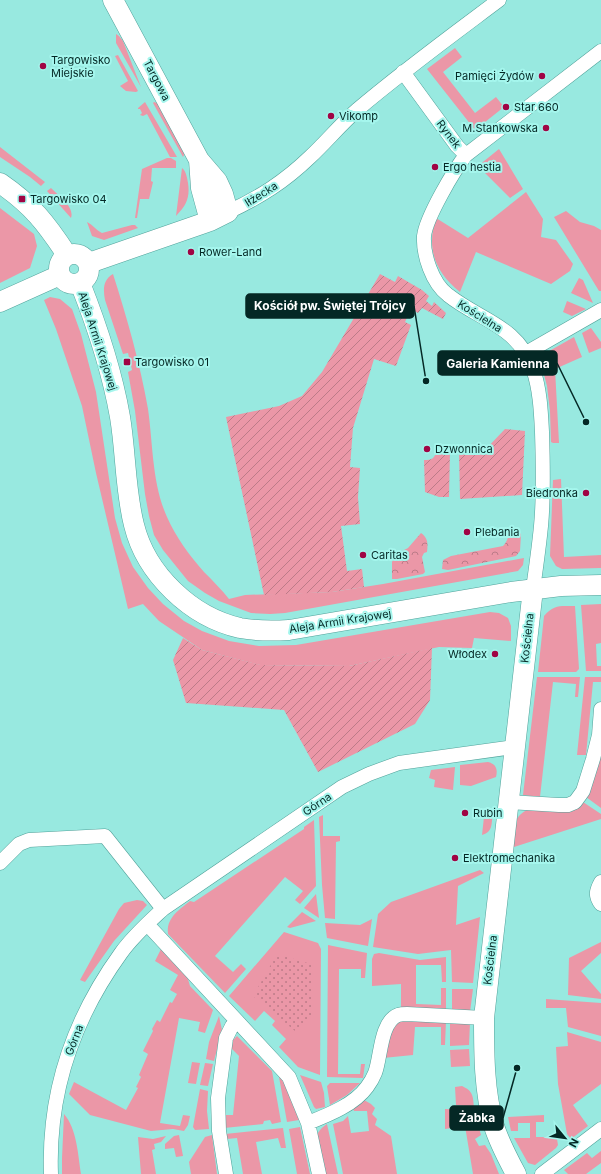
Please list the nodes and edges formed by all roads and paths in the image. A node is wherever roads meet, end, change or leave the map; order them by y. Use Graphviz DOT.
graph roads {
  1 [pos="113,0"];
  2 [pos="499,0"];
  3 [pos="601,51"];
  4 [pos="403,72"];
  5 [pos="466,156"];
  6 [pos="199,160"];
  7 [pos="0,183"];
  8 [pos="228,212"];
  9 [pos="210,221"];
  10 [pos="67,255"];
  11 [pos="89,263"];
  12 [pos="60,276"];
  13 [pos="80,283"];
  14 [pos="0,302"];
  15 [pos="601,310"];
  16 [pos="526,353"];
  17 [pos="601,585"];
  18 [pos="533,589"];
  19 [pos="601,709"];
  20 [pos="514,747"];
  21 [pos="508,802"];
  22 [pos="0,864"];
  23 [pos="601,882"];
  24 [pos="599,902"];
  25 [pos="163,909"];
  26 [pos="146,924"];
  27 [pos="484,1018"];
  28 [pos="236,1021"];
  29 [pos="308,1123"];
  30 [pos="601,1128"];
  31 [pos="51,1174"];
  32 [pos="226,1174"];
  33 [pos="319,1174"];
  34 [pos="516,1174"];
  35 [pos="542,1174"];
  1 -- 6 [label="street, Targowa"];
  2 -- 4 [label="street"];
  3 -- 5 [label="street, Rynek"];
  4 -- 5 [label="street, Rynek"];
  4 -- 8 [label="street, Iłżecka"];
  5 -- 16 [label="street, Kościelna"];
  6 -- 8 [label="street, Targowa"];
  6 -- 9 [label="street, Targowa"];
  7 -- 10 [label="street"];
  8 -- 9 [label="street, Iłżecka"];
  9 -- 11 [label="street, Iłżecka"];
  10 -- 11 [label="street"];
  10 -- 12 [label="street"];
  11 -- 13 [label="street"];
  12 -- 13 [label="street"];
  12 -- 14 [label="street"];
  13 -- 18 [label="street, Aleja Armii Krajowej"];
  15 -- 16 [label="street"];
  16 -- 18 [label="street, Kościelna"];
  17 -- 18 [label="street, Aleja Armii Krajowej"];
  18 -- 20 [label="street, Kościelna"];
  19 -- 21 [label="street"];
  20 -- 21 [label="street, Kościelna"];
  20 -- 25 [label="street, Górna"];
  21 -- 27 [label="street, Kościelna"];
  22 -- 25 [label="street"];
  23 -- 24 [label="street"];
  25 -- 26 [label="street, Górna"];
  26 -- 28 [label="street"];
  26 -- 31 [label="street, Górna"];
  27 -- 29 [label="street"];
  27 -- 34 [label="street, Kościelna"];
  28 -- 29 [label="street"];
  28 -- 32 [label="street"];
  29 -- 33 [label="street"];
  30 -- 35 [label="street"];
}
